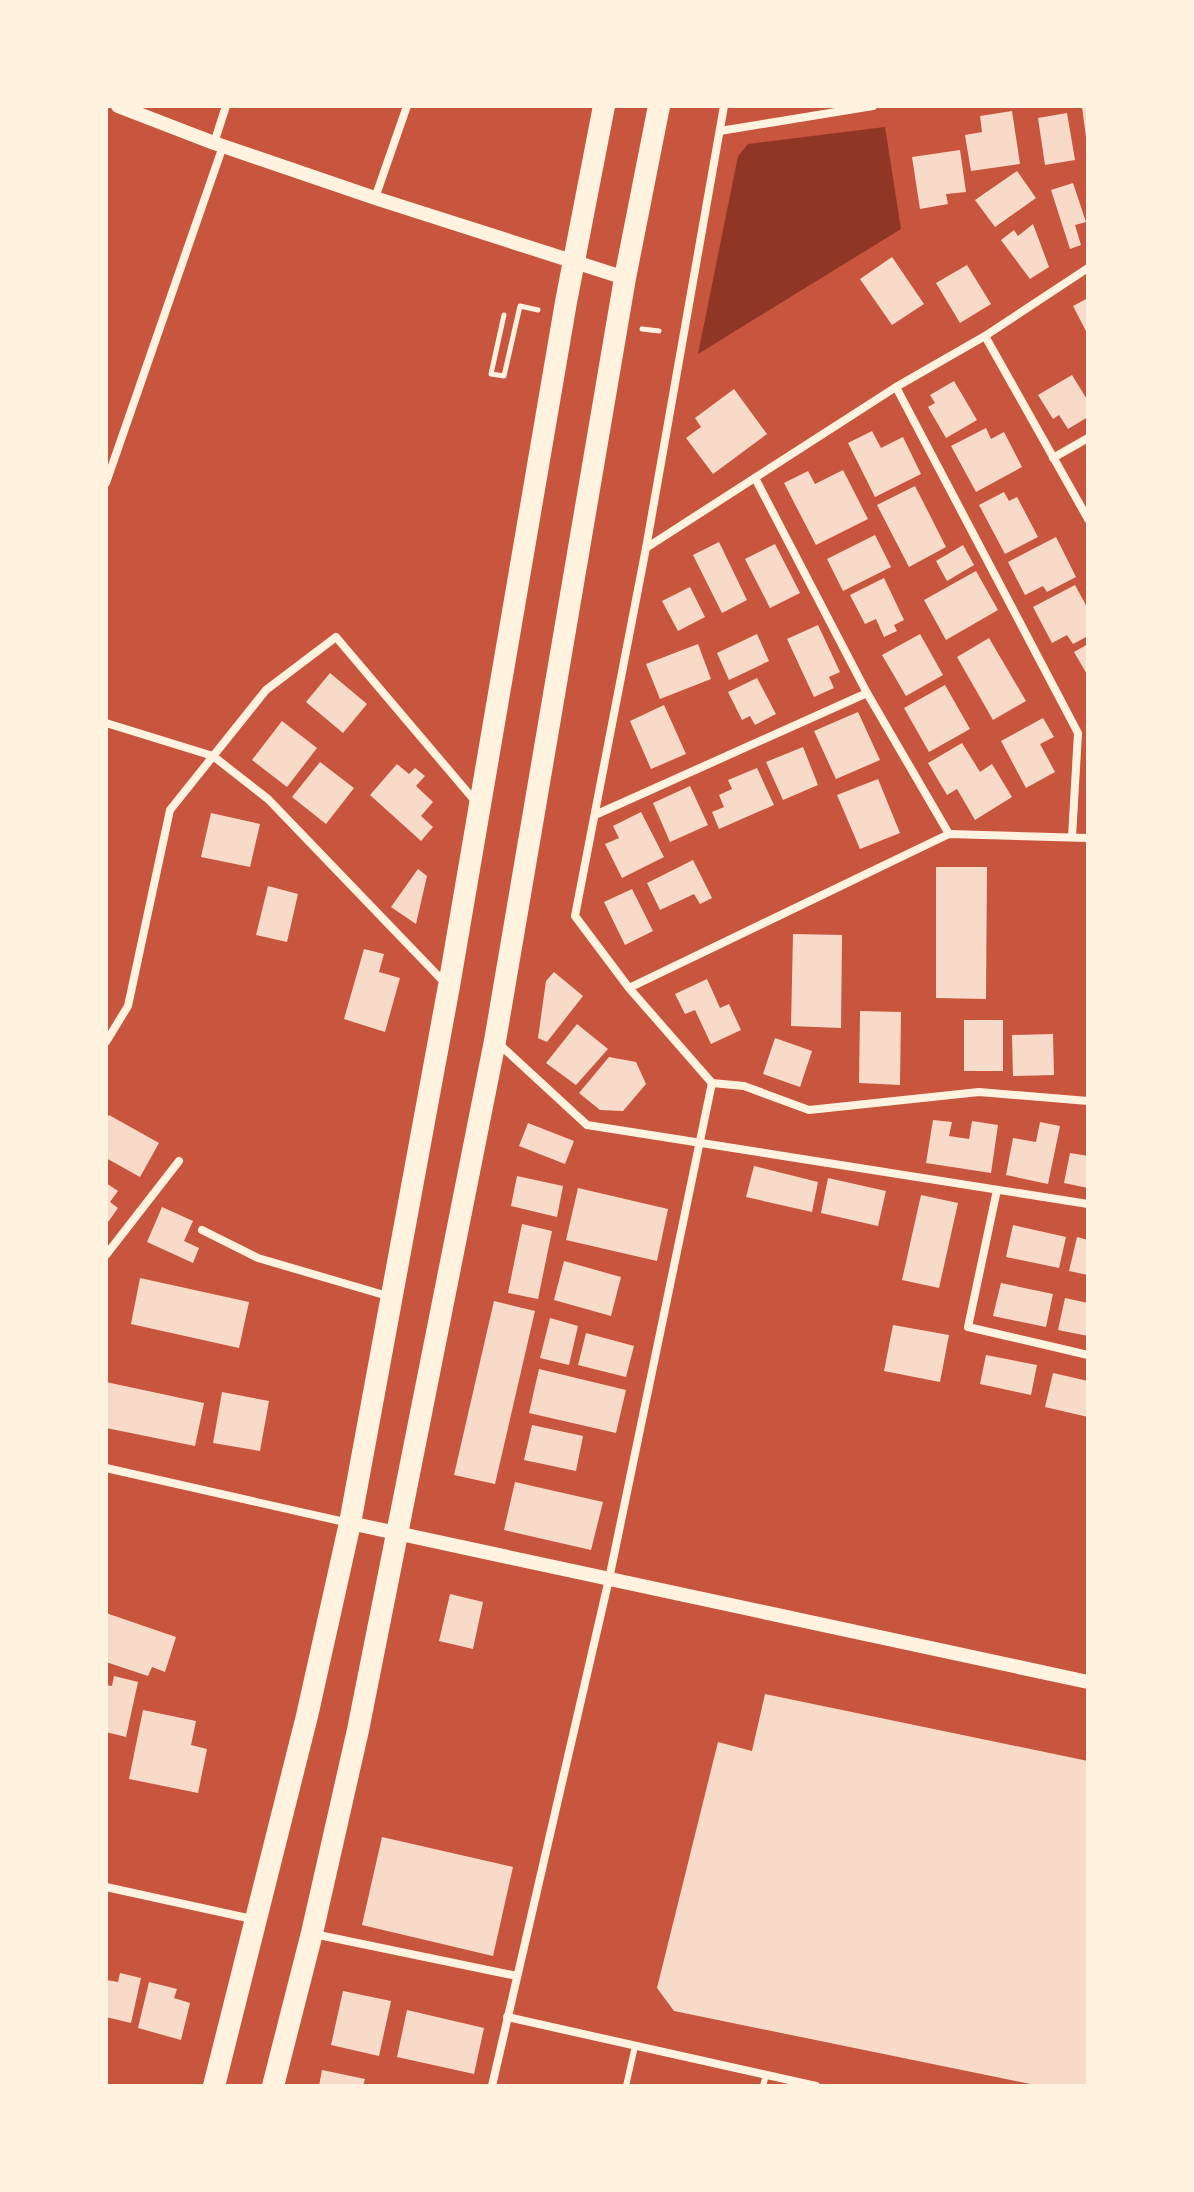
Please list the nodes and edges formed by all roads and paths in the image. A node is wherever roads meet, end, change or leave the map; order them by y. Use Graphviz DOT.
graph roads {
  1 [pos="226,106"];
  2 [pos="407,106"];
  3 [pos="604,106"];
  4 [pos="659,106"];
  5 [pos="724,106"];
  6 [pos="873,106"];
  7 [pos="124,108"];
  8 [pos="720,131"];
  9 [pos="218,145"];
  10 [pos="375,198"];
  11 [pos="574,262"];
  12 [pos="1088,268"];
  13 [pos="625,278"];
  14 [pos="520,306"];
  15 [pos="504,315"];
  16 [pos="985,336"];
  17 [pos="896,387"];
  18 [pos="1088,438"];
  19 [pos="1053,458"];
  20 [pos="755,478"];
  21 [pos="106,483"];
  22 [pos="1088,519"];
  23 [pos="646,548"];
  24 [pos="867,693"];
  25 [pos="106,723"];
  26 [pos="213,756"];
  27 [pos="480,807"];
  28 [pos="595,815"];
  29 [pos="949,834"];
  30 [pos="1072,837"];
  31 [pos="1088,838"];
  32 [pos="449,986"];
  33 [pos="629,988"];
  34 [pos="495,1041"];
  35 [pos="106,1042"];
  36 [pos="712,1083"];
  37 [pos="1088,1101"];
  38 [pos="699,1143"];
  39 [pos="179,1161"];
  40 [pos="997,1190"];
  41 [pos="1088,1204"];
  42 [pos="202,1230"];
  43 [pos="106,1255"];
  44 [pos="392,1297"];
  45 [pos="1088,1355"];
  46 [pos="106,1468"];
  47 [pos="350,1523"];
  48 [pos="398,1533"];
  49 [pos="609,1579"];
  50 [pos="1088,1682"];
  51 [pos="106,1887"];
  52 [pos="257,1921"];
  53 [pos="312,1933"];
  54 [pos="517,1976"];
  55 [pos="507,2017"];
  56 [pos="635,2046"];
  57 [pos="766,2075"];
  58 [pos="214,2086"];
  59 [pos="273,2086"];
  60 [pos="492,2086"];
  61 [pos="626,2086"];
  62 [pos="763,2086"];
  63 [pos="816,2086"];
  1 -- 9 [label="street"];
  2 -- 10 [label="street"];
  3 -- 11 [label="highway"];
  4 -- 13 [label="highway"];
  5 -- 8 [label="street"];
  6 -- 8 [label="street"];
  7 -- 9 [label="street"];
  8 -- 23 [label="street"];
  9 -- 10 [label="street"];
  9 -- 21 [label="street"];
  10 -- 11 [label="street"];
  11 -- 13 [label="street"];
  11 -- 27 [label="highway"];
  12 -- 16 [label="street"];
  13 -- 34 [label="highway"];
  14 -- 15 [label="path"];
  16 -- 17 [label="street"];
  16 -- 19 [label="street"];
  17 -- 20 [label="street"];
  17 -- 30 [label="street"];
  18 -- 19 [label="street"];
  19 -- 22 [label="street"];
  20 -- 23 [label="street"];
  20 -- 24 [label="street"];
  23 -- 28 [label="street"];
  24 -- 28 [label="street"];
  24 -- 29 [label="street"];
  25 -- 26 [label="street"];
  26 -- 27 [label="street"];
  26 -- 32 [label="street"];
  26 -- 35 [label="street"];
  27 -- 32 [label="highway"];
  28 -- 33 [label="street"];
  29 -- 30 [label="street"];
  29 -- 33 [label="street"];
  30 -- 31 [label="street"];
  32 -- 44 [label="highway"];
  33 -- 36 [label="street"];
  34 -- 38 [label="street"];
  34 -- 48 [label="highway"];
  36 -- 37 [label="street"];
  36 -- 38 [label="street"];
  38 -- 40 [label="street"];
  38 -- 49 [label="street"];
  39 -- 43 [label="street"];
  40 -- 41 [label="street"];
  40 -- 45 [label="street"];
  42 -- 44 [label="street"];
  44 -- 47 [label="highway"];
  46 -- 47 [label="street"];
  47 -- 48 [label="street"];
  47 -- 52 [label="highway"];
  48 -- 49 [label="street"];
  48 -- 53 [label="highway"];
  49 -- 50 [label="street"];
  49 -- 54 [label="street"];
  51 -- 52 [label="street"];
  52 -- 58 [label="highway"];
  53 -- 54 [label="street"];
  53 -- 59 [label="highway"];
  54 -- 55 [label="street"];
  55 -- 56 [label="street"];
  55 -- 60 [label="street"];
  56 -- 57 [label="street"];
  56 -- 61 [label="lane"];
  57 -- 62 [label="lane"];
  57 -- 63 [label="street"];
}
